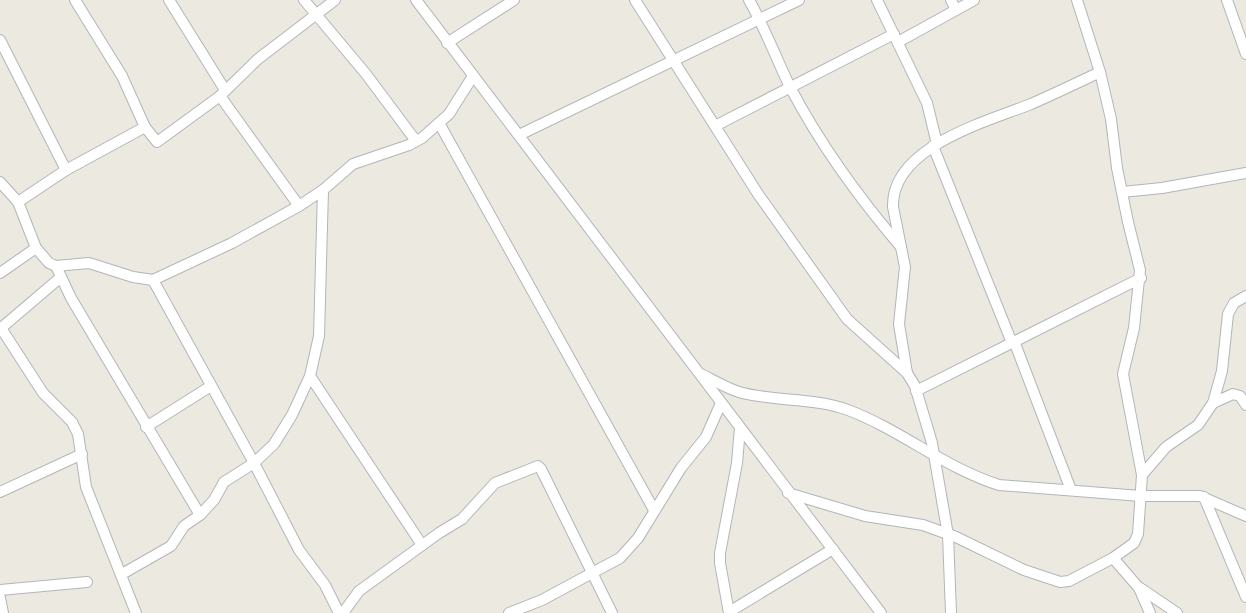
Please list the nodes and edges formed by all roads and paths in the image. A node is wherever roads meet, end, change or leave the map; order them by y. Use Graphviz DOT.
graph roads {
  1 [pos="75,0"];
  2 [pos="169,0"];
  3 [pos="304,0"];
  4 [pos="335,0"];
  5 [pos="416,0"];
  6 [pos="514,0"];
  7 [pos="635,0"];
  8 [pos="749,0"];
  9 [pos="799,0"];
  10 [pos="877,0"];
  11 [pos="951,0"];
  12 [pos="974,0"];
  13 [pos="1077,0"];
  14 [pos="1227,0"];
  15 [pos="956,10"];
  16 [pos="317,14"];
  17 [pos="760,18"];
  18 [pos="896,38"];
  19 [pos="0,40"];
  20 [pos="447,43"];
  21 [pos="1246,54"];
  22 [pos="673,60"];
  23 [pos="1100,72"];
  24 [pos="473,76"];
  25 [pos="791,87"];
  26 [pos="222,93"];
  27 [pos="439,123"];
  28 [pos="715,126"];
  29 [pos="145,127"];
  30 [pos="519,135"];
  31 [pos="416,141"];
  32 [pos="935,145"];
  33 [pos="66,170"];
  34 [pos="1246,173"];
  35 [pos="0,182"];
  36 [pos="323,190"];
  37 [pos="1122,192"];
  38 [pos="18,202"];
  39 [pos="299,206"];
  40 [pos="36,248"];
  41 [pos="903,250"];
  42 [pos="56,266"];
  43 [pos="0,273"];
  44 [pos="61,277"];
  45 [pos="1141,278"];
  46 [pos="153,280"];
  47 [pos="1246,296"];
  48 [pos="0,328"];
  49 [pos="1013,342"];
  50 [pos="697,372"];
  51 [pos="907,373"];
  52 [pos="310,376"];
  53 [pos="211,386"];
  54 [pos="916,390"];
  55 [pos="721,403"];
  56 [pos="1213,403"];
  57 [pos="1246,404"];
  58 [pos="146,427"];
  59 [pos="740,428"];
  60 [pos="82,454"];
  61 [pos="934,456"];
  62 [pos="254,463"];
  63 [pos="1142,475"];
  64 [pos="1071,490"];
  65 [pos="0,492"];
  66 [pos="788,493"];
  67 [pos="1141,496"];
  68 [pos="1204,497"];
  69 [pos="654,510"];
  70 [pos="200,516"];
  71 [pos="1246,516"];
  72 [pos="948,535"];
  73 [pos="422,545"];
  74 [pos="833,549"];
  75 [pos="1113,558"];
  76 [pos="122,574"];
  77 [pos="593,574"];
  78 [pos="87,582"];
  79 [pos="1139,588"];
  80 [pos="0,590"];
  81 [pos="1246,597"];
  82 [pos="0,598"];
  83 [pos="729,612"];
  84 [pos="4,613"];
  85 [pos="136,613"];
  86 [pos="339,613"];
  87 [pos="343,613"];
  88 [pos="509,613"];
  89 [pos="612,613"];
  90 [pos="881,613"];
  91 [pos="951,613"];
  92 [pos="1150,613"];
  93 [pos="1177,613"];
  1 -- 29 [label="street"];
  2 -- 26 [label="street"];
  3 -- 16 [label="street"];
  4 -- 16 [label="street"];
  5 -- 20 [label="street"];
  6 -- 20 [label="street"];
  7 -- 22 [label="street"];
  8 -- 17 [label="street"];
  9 -- 17 [label="street"];
  10 -- 18 [label="street"];
  11 -- 15 [label="street"];
  12 -- 15 [label="street"];
  13 -- 23 [label="street"];
  14 -- 21 [label="street"];
  15 -- 18 [label="street"];
  16 -- 26 [label="street"];
  16 -- 31 [label="street"];
  17 -- 22 [label="street"];
  17 -- 25 [label="street"];
  18 -- 25 [label="street"];
  18 -- 32 [label="street"];
  19 -- 33 [label="street"];
  20 -- 24 [label="street"];
  22 -- 28 [label="street"];
  22 -- 30 [label="street"];
  23 -- 32 [label="street"];
  23 -- 37 [label="street"];
  24 -- 27 [label="street"];
  24 -- 30 [label="street"];
  25 -- 28 [label="street"];
  25 -- 41 [label="street"];
  26 -- 29 [label="street"];
  26 -- 39 [label="street"];
  27 -- 31 [label="street"];
  27 -- 69 [label="street"];
  28 -- 51 [label="street"];
  29 -- 33 [label="street"];
  30 -- 50 [label="street"];
  31 -- 36 [label="street"];
  32 -- 41 [label="street"];
  32 -- 49 [label="street"];
  33 -- 38 [label="street"];
  34 -- 37 [label="street"];
  35 -- 38 [label="street"];
  36 -- 39 [label="street"];
  36 -- 52 [label="street"];
  37 -- 45 [label="street"];
  38 -- 40 [label="street"];
  39 -- 46 [label="street"];
  40 -- 42 [label="street"];
  40 -- 43 [label="street"];
  41 -- 51 [label="street"];
  42 -- 44 [label="street"];
  42 -- 46 [label="street"];
  44 -- 48 [label="street"];
  44 -- 58 [label="street"];
  45 -- 49 [label="street"];
  45 -- 63 [label="street"];
  46 -- 53 [label="street"];
  47 -- 56 [label="street"];
  48 -- 60 [label="street"];
  49 -- 54 [label="street"];
  49 -- 64 [label="street"];
  50 -- 55 [label="street"];
  50 -- 61 [label="street"];
  51 -- 54 [label="street"];
  52 -- 62 [label="street"];
  52 -- 73 [label="street"];
  53 -- 58 [label="street"];
  53 -- 62 [label="street"];
  54 -- 61 [label="street"];
  55 -- 59 [label="street"];
  55 -- 69 [label="street"];
  56 -- 57 [label="street"];
  56 -- 63 [label="street"];
  58 -- 70 [label="street"];
  59 -- 66 [label="street"];
  59 -- 83 [label="street"];
  60 -- 65 [label="street"];
  60 -- 76 [label="street"];
  61 -- 64 [label="street"];
  61 -- 72 [label="street"];
  62 -- 70 [label="street"];
  62 -- 86 [label="street"];
  63 -- 67 [label="street"];
  64 -- 67 [label="street"];
  66 -- 72 [label="street"];
  66 -- 74 [label="street"];
  67 -- 68 [label="street"];
  67 -- 75 [label="street"];
  68 -- 71 [label="street"];
  68 -- 81 [label="street"];
  69 -- 77 [label="street"];
  70 -- 76 [label="street"];
  72 -- 75 [label="street"];
  72 -- 91 [label="street"];
  73 -- 77 [label="street"];
  73 -- 87 [label="street"];
  74 -- 83 [label="street"];
  74 -- 90 [label="street"];
  75 -- 79 [label="street"];
  76 -- 85 [label="street"];
  77 -- 88 [label="street"];
  77 -- 89 [label="street"];
  78 -- 80 [label="street"];
  79 -- 92 [label="street"];
  79 -- 93 [label="street"];
  82 -- 84 [label="street"];
}
